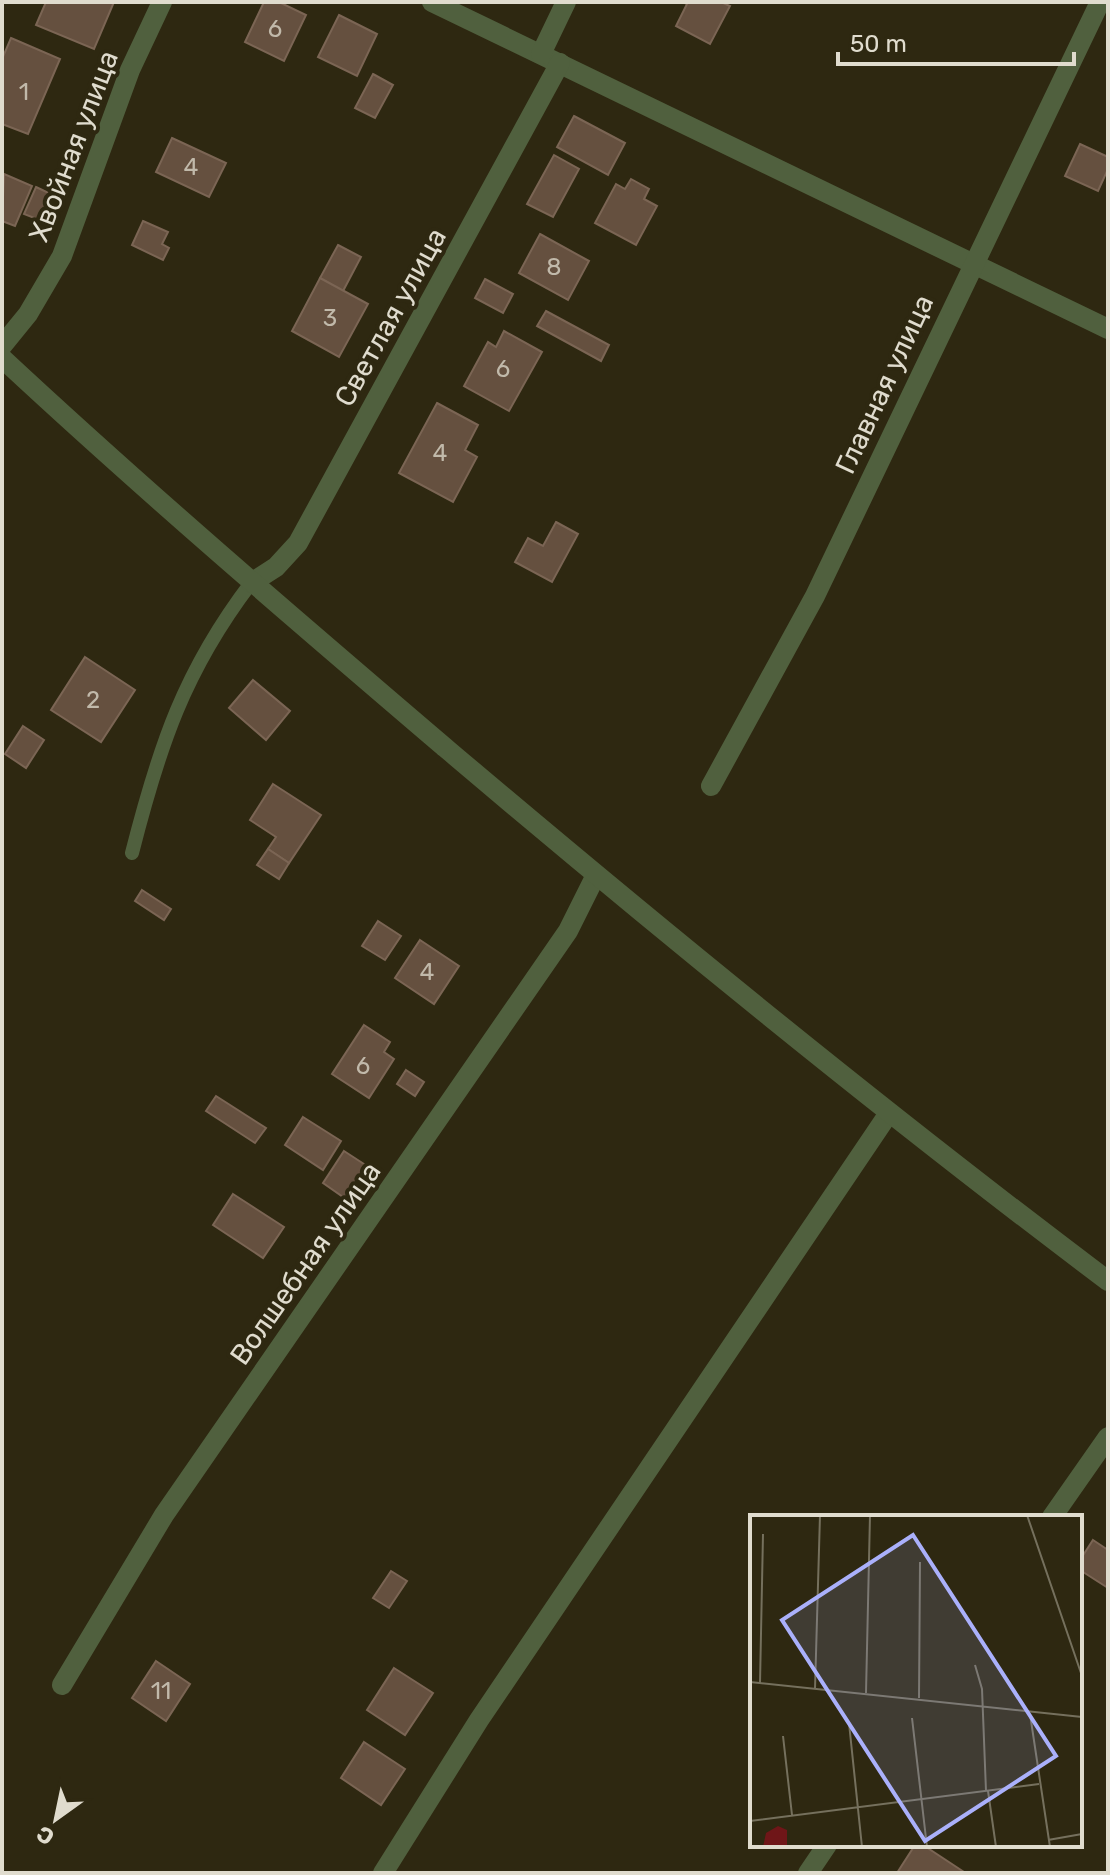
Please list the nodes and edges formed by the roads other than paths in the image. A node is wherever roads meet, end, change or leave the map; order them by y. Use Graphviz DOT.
graph roads {
  1 [pos="162,2"];
  2 [pos="432,2"];
  3 [pos="566,2"];
  4 [pos="1100,2"];
  5 [pos="550,58"];
  6 [pos="973,261"];
  7 [pos="1108,329"];
  8 [pos="2,346"];
  9 [pos="2,358"];
  10 [pos="251,583"];
  11 [pos="711,786"];
  12 [pos="132,853"];
  13 [pos="596,875"];
  14 [pos="889,1113"];
  15 [pos="1108,1281"];
  16 [pos="1108,1437"];
  17 [pos="1053,1515"];
  18 [pos="62,1685"];
  19 [pos="826,1847"];
  20 [pos="383,1873"];
  21 [pos="808,1873"];
  1 -- 8 [label="street, Хвойная улица"];
  2 -- 5 [label="street"];
  3 -- 5 [label="street, Светлая улица"];
  4 -- 6 [label="street, Главная улица"];
  5 -- 6 [label="street"];
  5 -- 10 [label="street, Светлая улица"];
  6 -- 7 [label="street"];
  6 -- 11 [label="street, Главная улица"];
  9 -- 10 [label="street"];
  10 -- 12 [label="lane"];
  10 -- 13 [label="street"];
  13 -- 14 [label="street"];
  13 -- 18 [label="street, Волшебная улица"];
  14 -- 15 [label="street"];
  14 -- 20 [label="street"];
  16 -- 17 [label="street"];
  19 -- 21 [label="street"];
}
